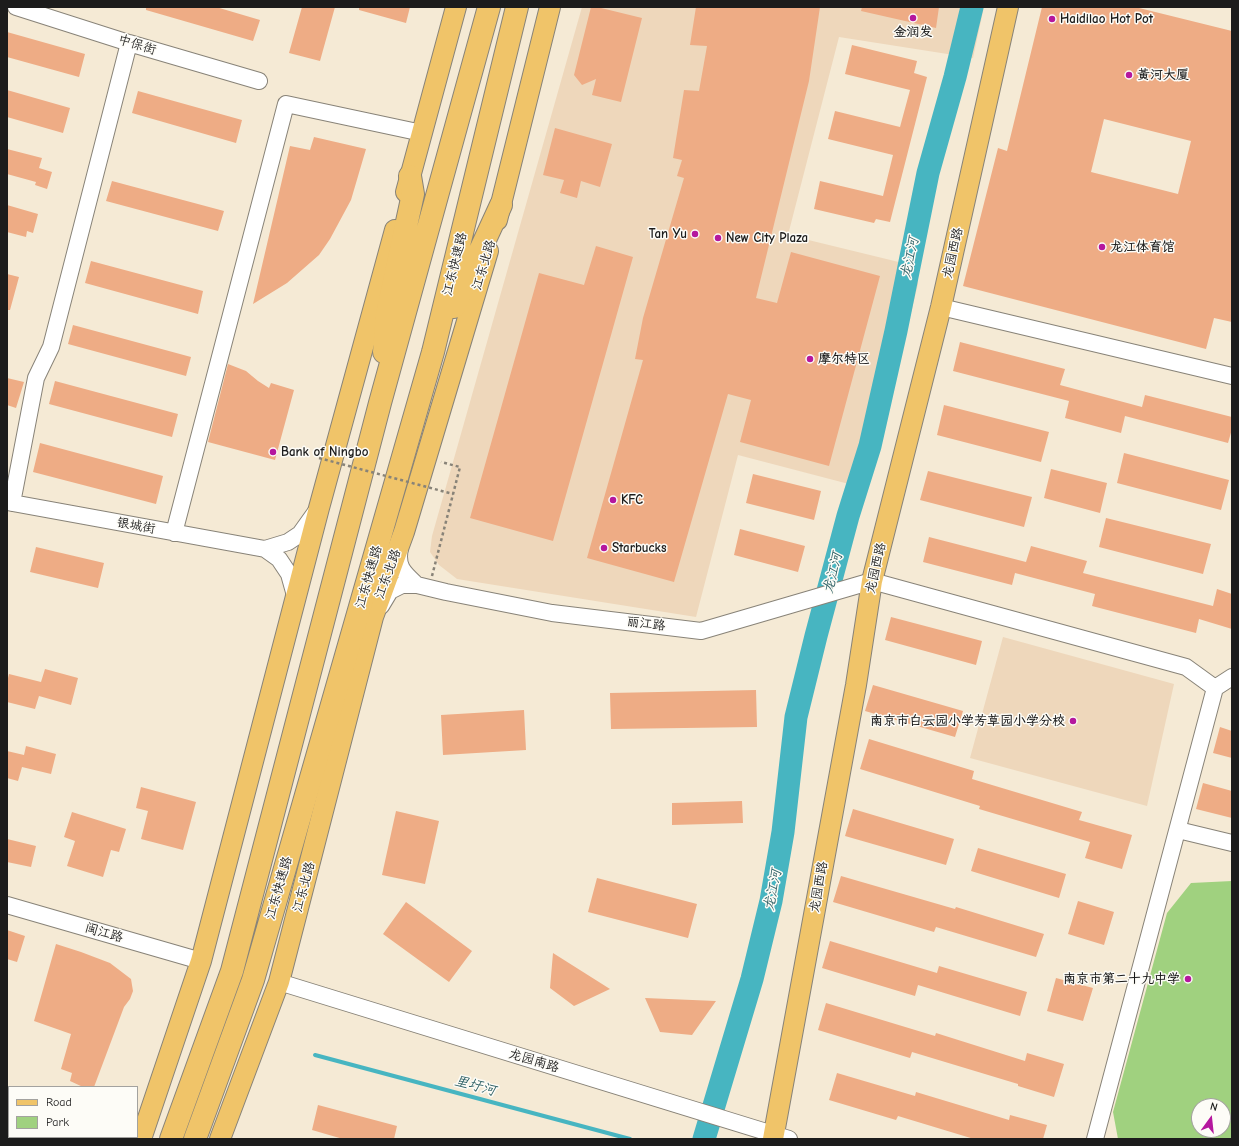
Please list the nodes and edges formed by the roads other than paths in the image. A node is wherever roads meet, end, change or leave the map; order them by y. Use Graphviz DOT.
graph roads {
  1 [pos="16,7"];
  2 [pos="456,7"];
  3 [pos="489,7"];
  4 [pos="517,7"];
  5 [pos="550,7"];
  6 [pos="1008,7"];
  7 [pos="129,43"];
  8 [pos="259,81"];
  9 [pos="422,132"];
  10 [pos="410,176"];
  11 [pos="501,205"];
  12 [pos="941,307"];
  13 [pos="434,352"];
  14 [pos="1232,376"];
  15 [pos="380,403"];
  16 [pos="9,502"];
  17 [pos="319,508"];
  18 [pos="404,532"];
  19 [pos="174,533"];
  20 [pos="265,549"];
  21 [pos="872,580"];
  22 [pos="423,586"];
  23 [pos="296,599"];
  24 [pos="373,617"];
  25 [pos="1232,677"];
  26 [pos="1215,688"];
  27 [pos="1178,830"];
  28 [pos="1232,843"];
  29 [pos="7,905"];
  30 [pos="201,961"];
  31 [pos="279,982"];
  32 [pos="779,1138"];
  33 [pos="141,1139"];
  34 [pos="171,1139"];
  35 [pos="195,1139"];
  36 [pos="220,1139"];
  37 [pos="1095,1139"];
  1 -- 7 [label="street, 中保街"];
  2 -- 9 [label="main road"];
  3 -- 15 [label="highway, 江东快速路"];
  4 -- 13 [label="highway, 江东快速路"];
  5 -- 11 [label="main road, 江东北路"];
  6 -- 12 [label="main road, 龙园西路"];
  7 -- 8 [label="street, 中保街"];
  7 -- 16 [label="street"];
  9 -- 10 [label="main road"];
  9 -- 19 [label="street"];
  10 -- 15 [label="highway"];
  10 -- 17 [label="main road"];
  11 -- 13 [label="highway"];
  11 -- 18 [label="main road, 江东北路"];
  12 -- 14 [label="street"];
  12 -- 21 [label="main road, 龙园西路"];
  13 -- 35 [label="highway, 江东快速路"];
  15 -- 34 [label="highway, 江东快速路"];
  16 -- 19 [label="street, 银城街"];
  17 -- 20 [label="street, 银城街"];
  17 -- 23 [label="main road"];
  18 -- 22 [label="street"];
  18 -- 24 [label="main road, 江东北路"];
  19 -- 20 [label="street, 银城街"];
  20 -- 23 [label="street, 银城街"];
  21 -- 22 [label="street, 丽江路"];
  21 -- 26 [label="street"];
  21 -- 32 [label="main road, 龙园西路"];
  22 -- 24 [label="street, 丽江路"];
  23 -- 30 [label="main road"];
  24 -- 31 [label="main road, 江东北路"];
  25 -- 26 [label="street"];
  26 -- 27 [label="street"];
  27 -- 28 [label="street"];
  27 -- 37 [label="street"];
  29 -- 30 [label="street, 闽江路"];
  30 -- 33 [label="main road"];
  31 -- 32 [label="street, 龙园南路"];
  31 -- 36 [label="main road, 江东北路"];
}
